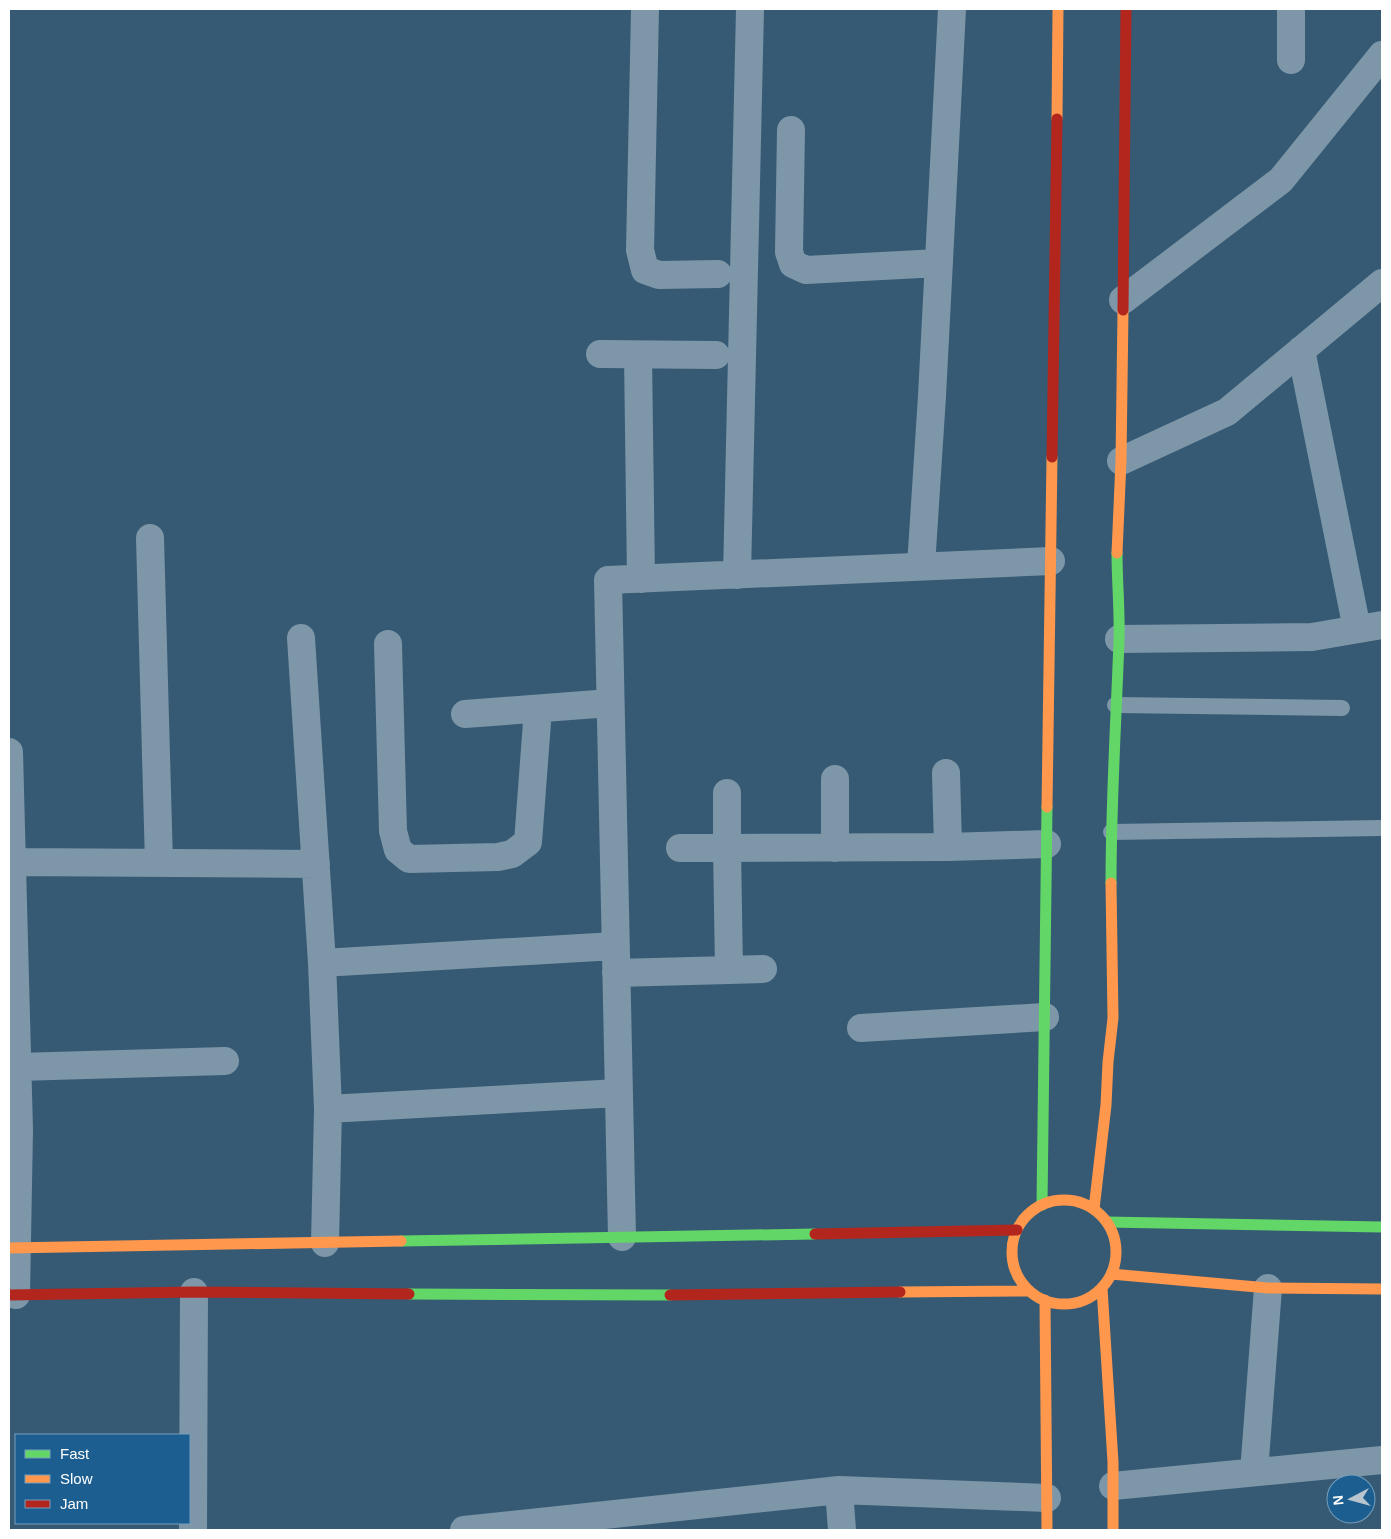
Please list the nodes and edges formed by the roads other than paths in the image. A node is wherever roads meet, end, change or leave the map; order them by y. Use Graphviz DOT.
graph roads {
  1 [pos="644,9"];
  2 [pos="750,9"];
  3 [pos="952,9"];
  4 [pos="1058,9"];
  5 [pos="1126,9"];
  6 [pos="1291,9"];
  7 [pos="1382,55"];
  8 [pos="1291,60"];
  9 [pos="791,130"];
  10 [pos="939,263"];
  11 [pos="718,274"];
  12 [pos="1382,283"];
  13 [pos="1123,300"];
  14 [pos="1301,350"];
  15 [pos="600,354"];
  16 [pos="638,355"];
  17 [pos="716,355"];
  18 [pos="1121,460"];
  19 [pos="150,538"];
  20 [pos="1051,561"];
  21 [pos="921,566"];
  22 [pos="736,575"];
  23 [pos="641,579"];
  24 [pos="1370,627"];
  25 [pos="301,638"];
  26 [pos="1119,639"];
  27 [pos="388,644"];
  28 [pos="610,703"];
  29 [pos="1115,705"];
  30 [pos="1342,708"];
  31 [pos="538,709"];
  32 [pos="466,714"];
  33 [pos="9,752"];
  34 [pos="946,773"];
  35 [pos="835,778"];
  36 [pos="727,793"];
  37 [pos="10,814"];
  38 [pos="1382,828"];
  39 [pos="1111,832"];
  40 [pos="1047,844"];
  41 [pos="948,847"];
  42 [pos="680,848"];
  43 [pos="727,848"];
  44 [pos="835,848"];
  45 [pos="12,862"];
  46 [pos="160,863"];
  47 [pos="316,864"];
  48 [pos="11,905"];
  49 [pos="615,946"];
  50 [pos="322,963"];
  51 [pos="729,970"];
  52 [pos="763,970"];
  53 [pos="616,973"];
  54 [pos="12,1006"];
  55 [pos="1044,1016"];
  56 [pos="861,1028"];
  57 [pos="225,1061"];
  58 [pos="18,1067"];
  59 [pos="619,1094"];
  60 [pos="328,1109"];
  61 [pos="14,1131"];
  62 [pos="1042,1205"];
  63 [pos="1094,1209"];
  64 [pos="1107,1222"];
  65 [pos="1382,1227"];
  66 [pos="1017,1230"];
  67 [pos="622,1237"];
  68 [pos="325,1242"];
  69 [pos="13,1248"];
  70 [pos="1111,1274"];
  71 [pos="1102,1288"];
  72 [pos="1268,1288"];
  73 [pos="1382,1289"];
  74 [pos="1029,1291"];
  75 [pos="194,1292"];
  76 [pos="12,1295"];
  77 [pos="1045,1300"];
  78 [pos="1382,1460"];
  79 [pos="1254,1472"];
  80 [pos="1113,1486"];
  81 [pos="839,1490"];
  82 [pos="1047,1498"];
  83 [pos="613,1522"];
  84 [pos="505,1528"];
  85 [pos="193,1530"];
  86 [pos="464,1530"];
  87 [pos="842,1530"];
  88 [pos="1048,1530"];
  89 [pos="1113,1530"];
  1 -- 11 [label="street"];
  2 -- 22 [label="street"];
  3 -- 10 [label="street"];
  4 -- 20 [label="street"];
  5 -- 13 [label="street"];
  6 -- 8 [label="street"];
  7 -- 13 [label="street"];
  9 -- 10 [label="street"];
  10 -- 21 [label="street"];
  12 -- 14 [label="street"];
  13 -- 18 [label="street"];
  14 -- 18 [label="street"];
  14 -- 24 [label="street"];
  15 -- 16 [label="street"];
  16 -- 17 [label="street"];
  16 -- 23 [label="street"];
  18 -- 26 [label="street"];
  19 -- 46 [label="street"];
  20 -- 21 [label="street"];
  20 -- 40 [label="street"];
  21 -- 22 [label="street"];
  22 -- 23 [label="street"];
  23 -- 28 [label="street"];
  24 -- 26 [label="street"];
  25 -- 47 [label="street"];
  26 -- 29 [label="street"];
  27 -- 31 [label="street"];
  28 -- 31 [label="street"];
  28 -- 49 [label="street"];
  29 -- 30 [label="lane"];
  29 -- 39 [label="street"];
  31 -- 32 [label="street"];
  33 -- 37 [label="street"];
  34 -- 41 [label="street"];
  35 -- 44 [label="street"];
  36 -- 43 [label="street"];
  37 -- 45 [label="street"];
  38 -- 39 [label="lane"];
  39 -- 63 [label="street"];
  40 -- 41 [label="street"];
  40 -- 55 [label="street"];
  41 -- 44 [label="street"];
  42 -- 43 [label="street"];
  43 -- 44 [label="street"];
  43 -- 51 [label="street"];
  45 -- 46 [label="street"];
  45 -- 48 [label="street"];
  46 -- 47 [label="street"];
  47 -- 50 [label="street"];
  48 -- 54 [label="street"];
  49 -- 50 [label="street"];
  49 -- 53 [label="street"];
  50 -- 60 [label="street"];
  51 -- 52 [label="street"];
  51 -- 53 [label="street"];
  53 -- 59 [label="street"];
  54 -- 58 [label="street"];
  55 -- 56 [label="street"];
  55 -- 62 [label="street"];
  57 -- 58 [label="street"];
  58 -- 61 [label="street"];
  59 -- 60 [label="street"];
  59 -- 67 [label="street"];
  60 -- 68 [label="street"];
  61 -- 69 [label="street"];
  62 -- 63 [label="street"];
  62 -- 66 [label="street"];
  63 -- 64 [label="street"];
  64 -- 65 [label="street"];
  64 -- 70 [label="street"];
  66 -- 67 [label="street"];
  66 -- 74 [label="street"];
  67 -- 68 [label="street"];
  68 -- 69 [label="street"];
  69 -- 76 [label="street"];
  70 -- 71 [label="street"];
  70 -- 72 [label="street"];
  71 -- 77 [label="street"];
  71 -- 80 [label="street"];
  72 -- 73 [label="street"];
  72 -- 79 [label="street"];
  74 -- 75 [label="street"];
  74 -- 77 [label="street"];
  75 -- 76 [label="street"];
  75 -- 85 [label="street"];
  77 -- 82 [label="street"];
  78 -- 79 [label="street"];
  79 -- 80 [label="street"];
  80 -- 89 [label="street"];
  81 -- 82 [label="street"];
  81 -- 83 [label="street"];
  81 -- 87 [label="street"];
  82 -- 88 [label="street"];
  83 -- 84 [label="street"];
  84 -- 86 [label="street"];
}
